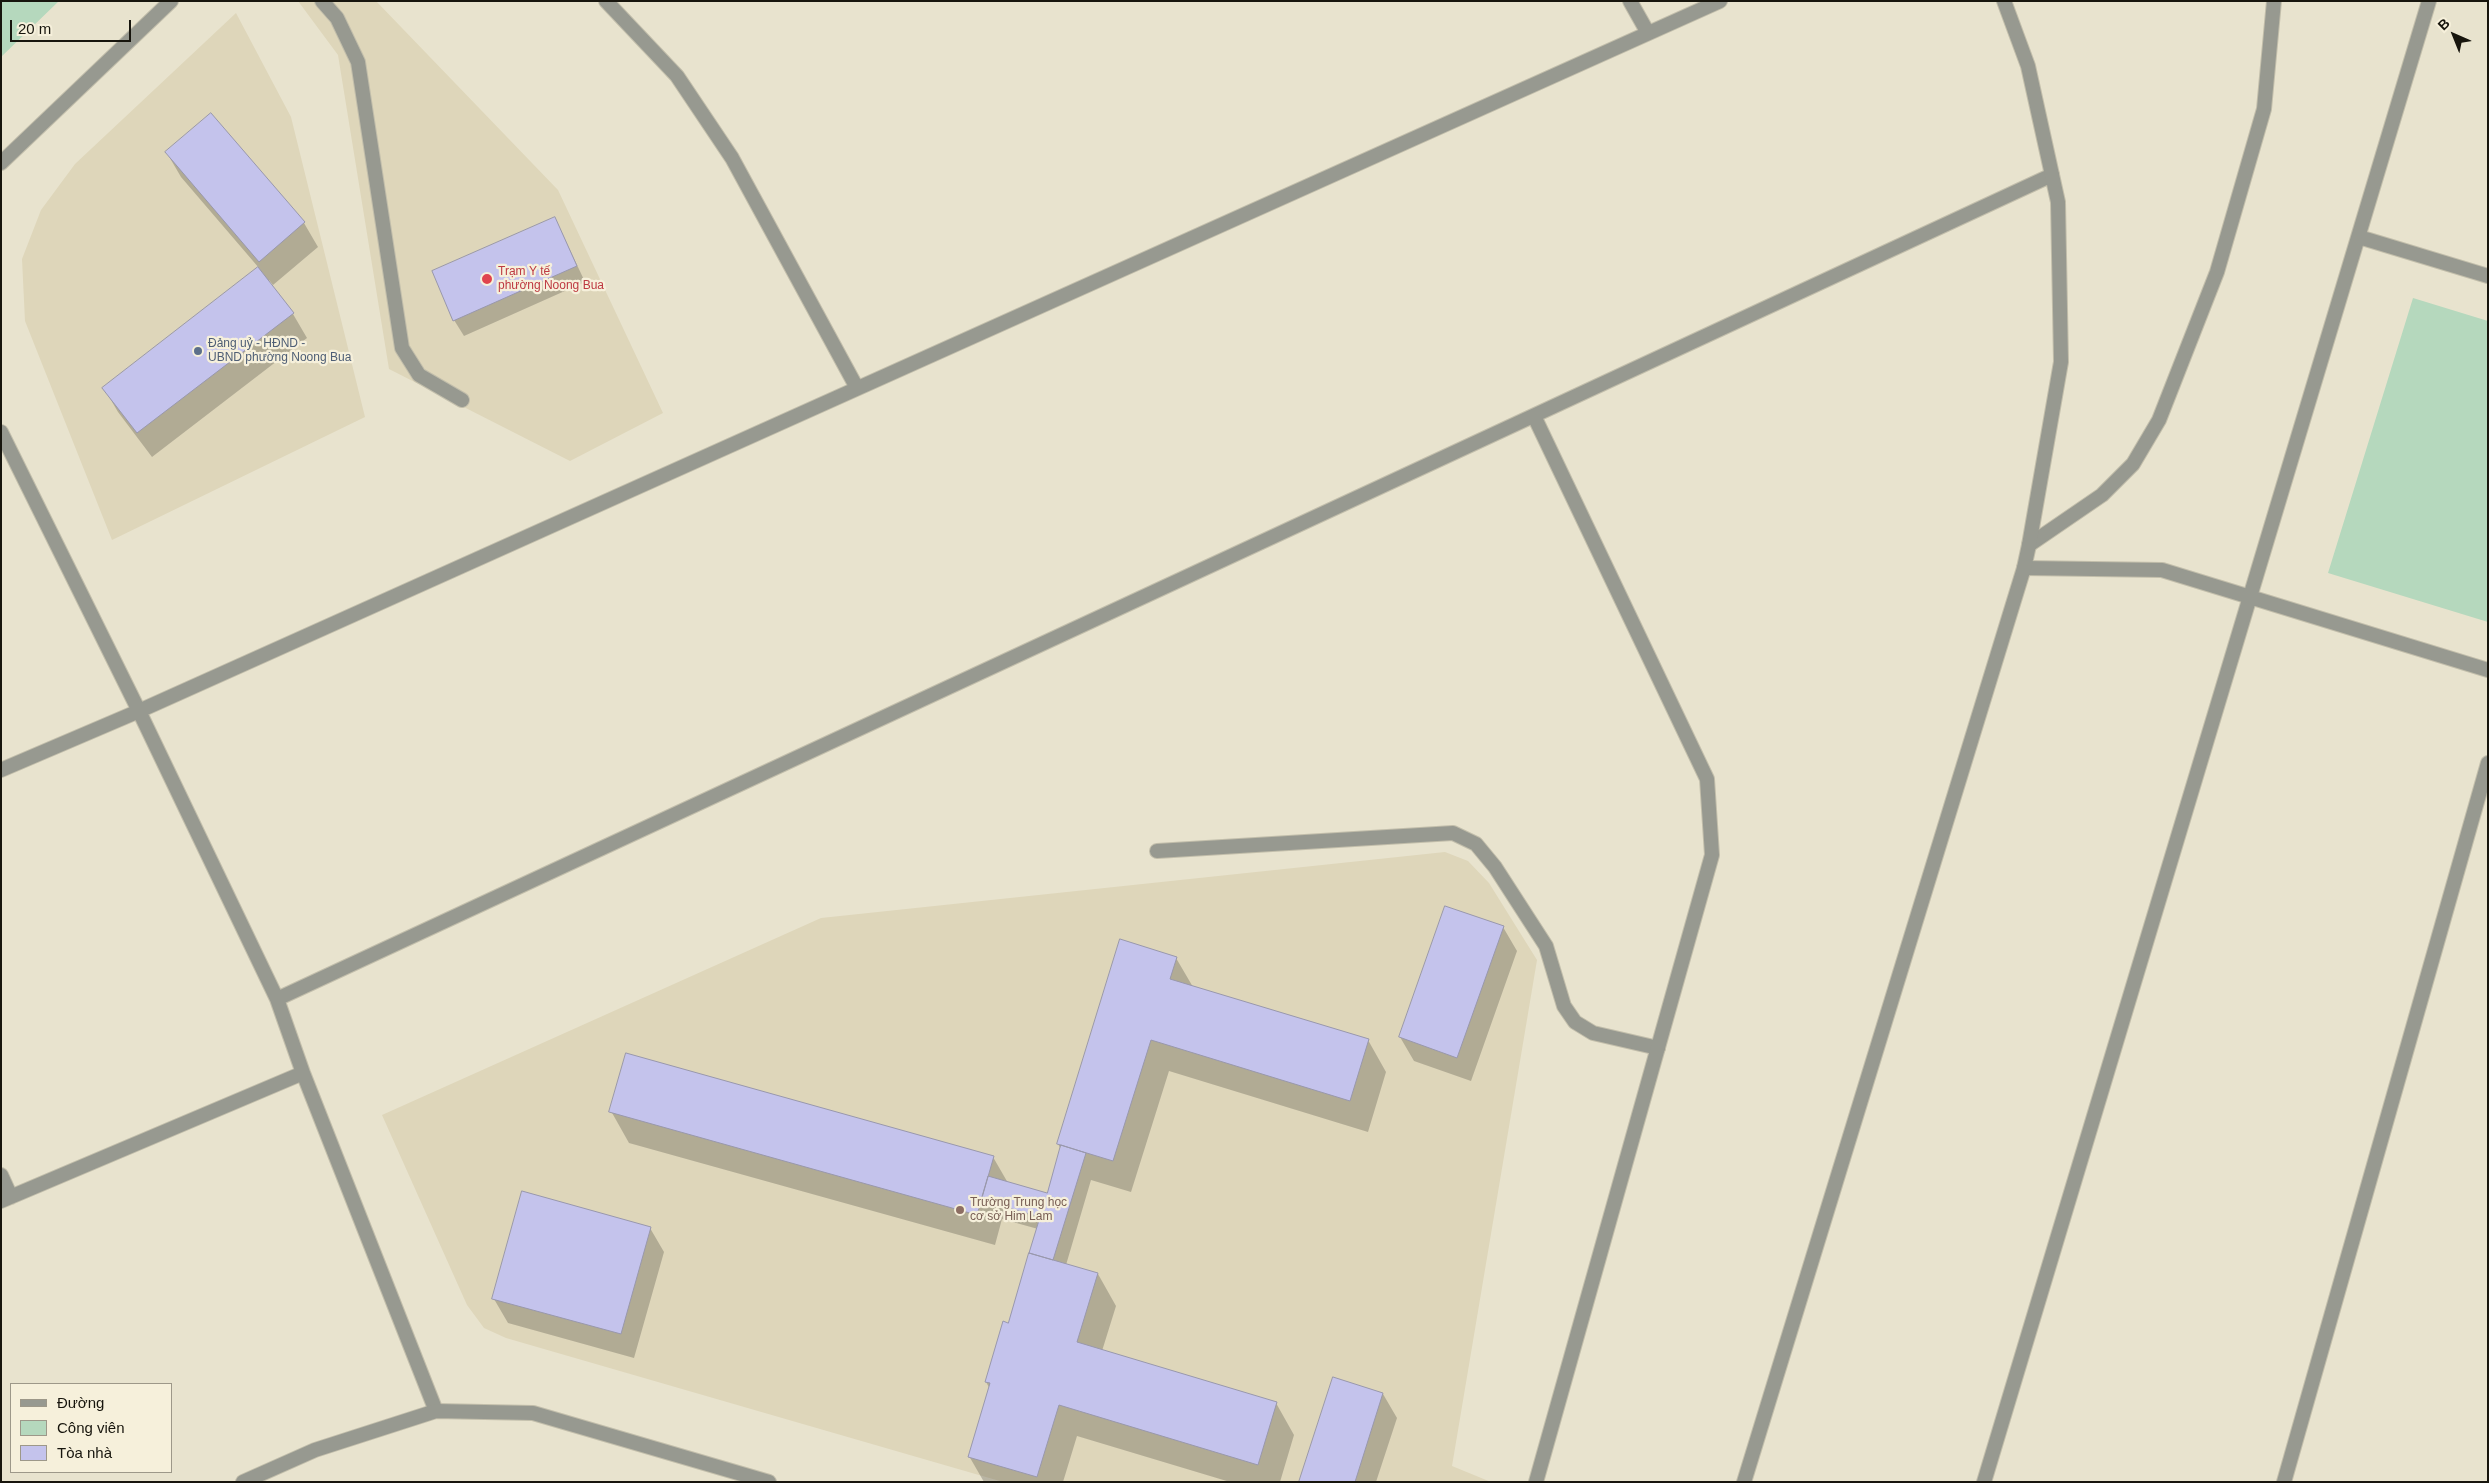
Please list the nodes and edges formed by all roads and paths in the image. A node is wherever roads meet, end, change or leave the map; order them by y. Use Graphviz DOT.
graph roads {
  1 [pos="171,1"];
  2 [pos="322,1"];
  3 [pos="606,1"];
  4 [pos="1630,1"];
  5 [pos="1720,1"];
  6 [pos="2004,1"];
  7 [pos="2274,1"];
  8 [pos="2430,1"];
  9 [pos="1648,33"];
  10 [pos="1,163"];
  11 [pos="2052,174"];
  12 [pos="2359,237"];
  13 [pos="2488,276"];
  14 [pos="857,388"];
  15 [pos="462,400"];
  16 [pos="1534,416"];
  17 [pos="1,432"];
  18 [pos="2029,545"];
  19 [pos="2024,568"];
  20 [pos="2251,597"];
  21 [pos="2488,670"];
  22 [pos="139,711"];
  23 [pos="2488,764"];
  24 [pos="1,770"];
  25 [pos="1156,851"];
  26 [pos="277,999"];
  27 [pos="1658,1048"];
  28 [pos="303,1073"];
  29 [pos="1,1175"];
  30 [pos="6,1199"];
  31 [pos="436,1411"];
  32 [pos="243,1482"];
  33 [pos="769,1482"];
  34 [pos="1536,1482"];
  35 [pos="1744,1482"];
  36 [pos="1984,1482"];
  37 [pos="2284,1482"];
  1 -- 10 [label="street"];
  2 -- 15 [label="street"];
  3 -- 14 [label="street"];
  4 -- 9 [label="street"];
  5 -- 9 [label="street"];
  6 -- 11 [label="street"];
  7 -- 18 [label="street"];
  8 -- 12 [label="street"];
  9 -- 14 [label="street"];
  11 -- 16 [label="street"];
  11 -- 18 [label="street"];
  12 -- 13 [label="street"];
  12 -- 20 [label="street"];
  14 -- 22 [label="street"];
  16 -- 26 [label="street"];
  16 -- 27 [label="street"];
  17 -- 22 [label="street"];
  18 -- 19 [label="street"];
  19 -- 20 [label="street"];
  19 -- 35 [label="street"];
  20 -- 21 [label="street"];
  20 -- 36 [label="street"];
  22 -- 24 [label="street"];
  22 -- 26 [label="street"];
  23 -- 37 [label="street"];
  25 -- 27 [label="street"];
  26 -- 28 [label="street"];
  27 -- 34 [label="street"];
  28 -- 30 [label="street"];
  28 -- 31 [label="street"];
  29 -- 30 [label="street"];
  31 -- 32 [label="street"];
  31 -- 33 [label="street"];
}
